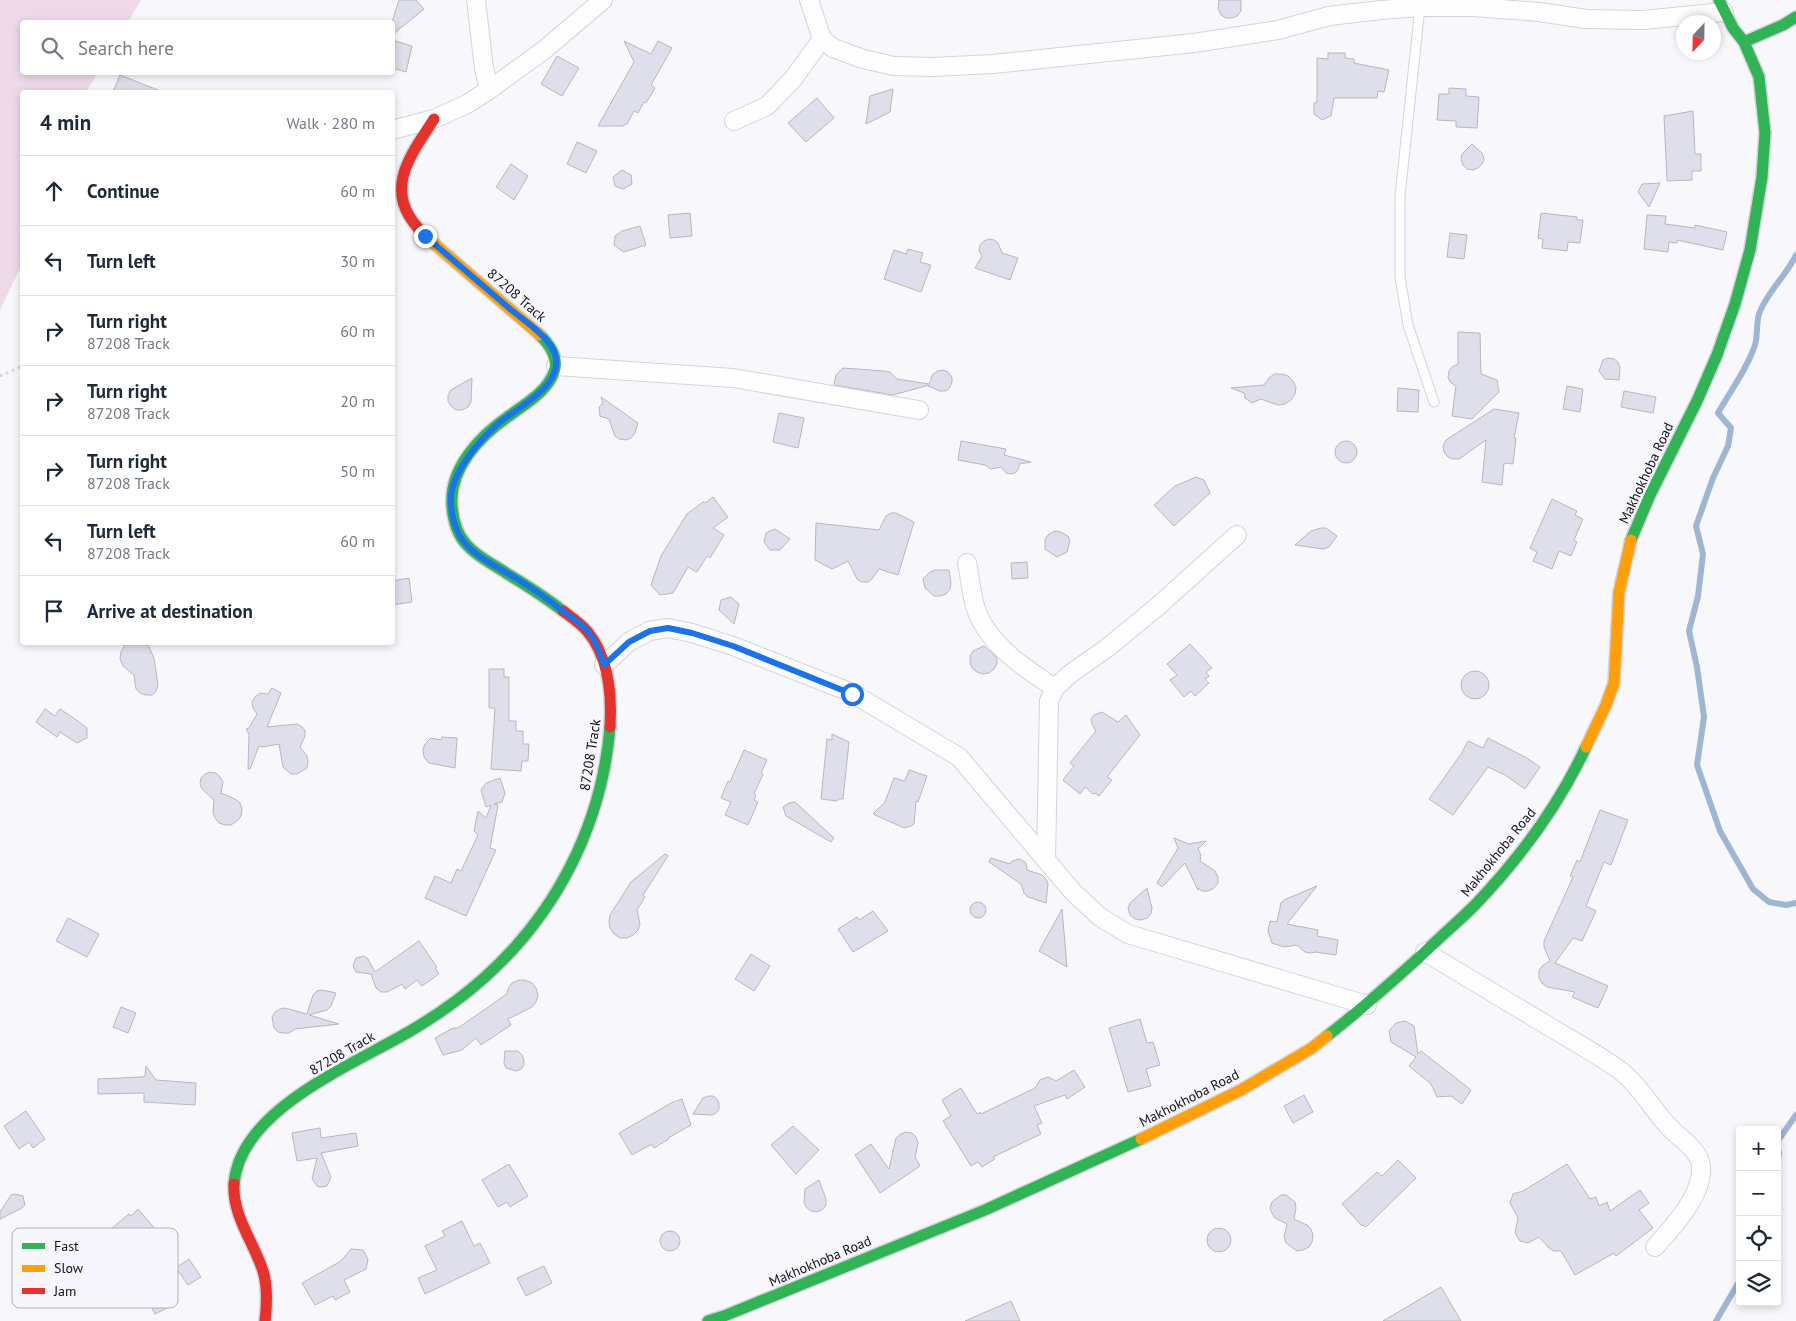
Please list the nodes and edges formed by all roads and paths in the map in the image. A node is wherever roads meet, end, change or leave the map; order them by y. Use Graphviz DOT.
graph roads {
  1 [pos="476,0"];
  2 [pos="603,0"];
  3 [pos="809,0"];
  4 [pos="1722,6"];
  5 [pos="1420,8"];
  6 [pos="1796,17"];
  7 [pos="822,39"];
  8 [pos="1744,42"];
  9 [pos="489,90"];
  10 [pos="434,119"];
  11 [pos="734,121"];
  12 [pos="395,129"];
  13 [pos="556,366"];
  14 [pos="20,367"];
  15 [pos="0,376"];
  16 [pos="1434,402"];
  17 [pos="919,410"];
  18 [pos="1237,536"];
  19 [pos="967,564"];
  20 [pos="604,665"];
  21 [pos="1055,688"];
  22 [pos="1046,860"];
  23 [pos="1425,952"];
  24 [pos="1367,1005"];
  25 [pos="1655,1247"];
  26 [pos="724,1319"];
  27 [pos="265,1321"];
  28 [pos="708,1321"];
  1 -- 9 [label="street"];
  2 -- 9 [label="street"];
  3 -- 7 [label="street"];
  4 -- 5 [label="street"];
  4 -- 8 [label="street, Makhokhoba Road"];
  5 -- 7 [label="street"];
  5 -- 16 [label="lane"];
  6 -- 8 [label="street"];
  7 -- 11 [label="street"];
  8 -- 23 [label="street, Makhokhoba Road"];
  9 -- 10 [label="street"];
  10 -- 12 [label="street"];
  10 -- 13 [label="street, 87208 Track"];
  13 -- 17 [label="street"];
  13 -- 20 [label="street, 87208 Track"];
  14 -- 15 [label="path"];
  18 -- 21 [label="street"];
  19 -- 21 [label="street"];
  20 -- 22 [label="street"];
  20 -- 27 [label="street, 87208 Track"];
  21 -- 22 [label="street"];
  22 -- 24 [label="street"];
  23 -- 24 [label="street, Makhokhoba Road"];
  23 -- 25 [label="street"];
  24 -- 26 [label="street, Makhokhoba Road"];
  26 -- 28 [label="street, Makhokhoba Road"];
}
